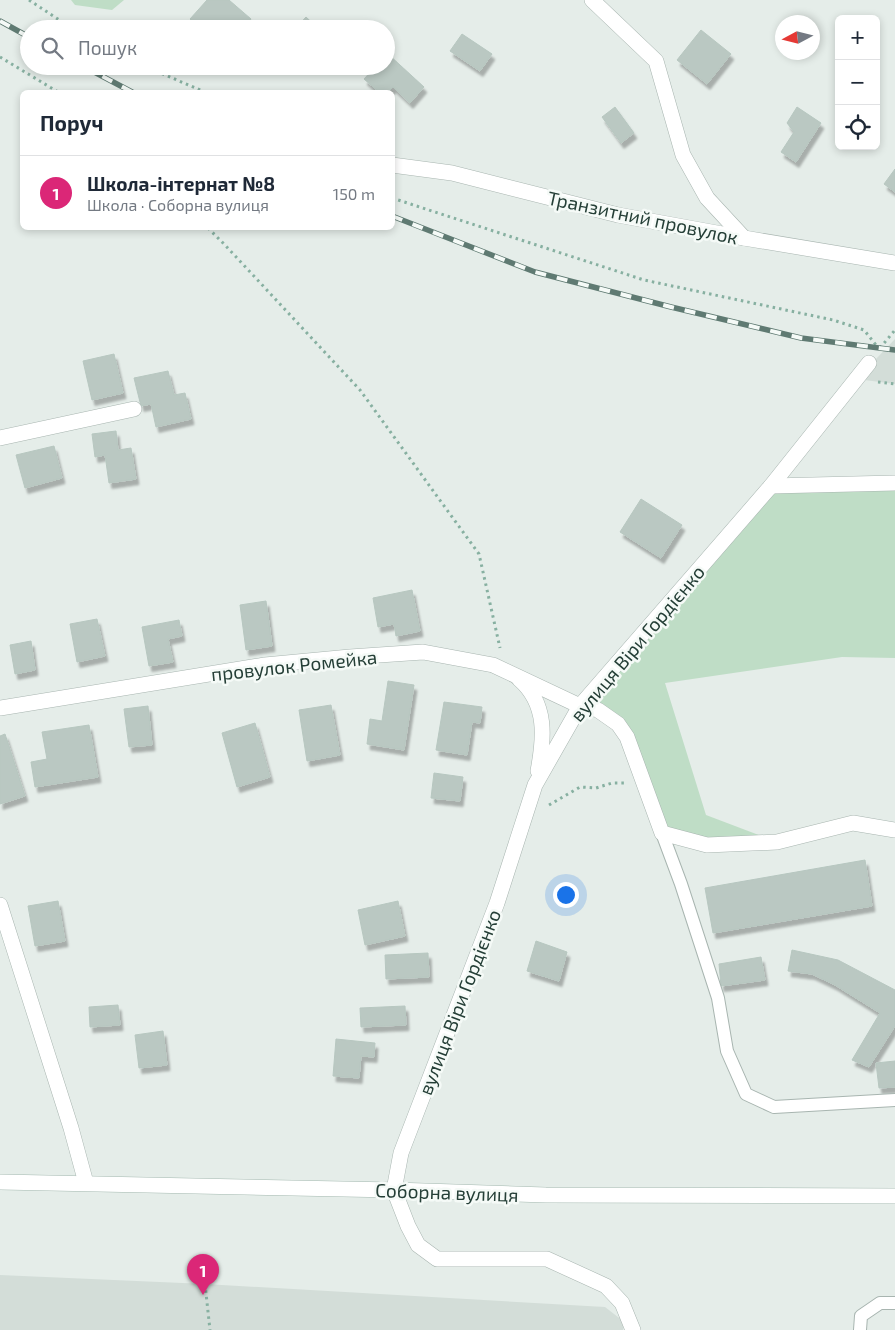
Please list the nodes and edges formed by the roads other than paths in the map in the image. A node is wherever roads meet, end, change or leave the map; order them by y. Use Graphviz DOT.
graph roads {
  1 [pos="592,0"];
  2 [pos="395,164"];
  3 [pos="744,238"];
  4 [pos="895,263"];
  5 [pos="869,363"];
  6 [pos="134,409"];
  7 [pos="0,438"];
  8 [pos="895,483"];
  9 [pos="771,486"];
  10 [pos="510,673"];
  11 [pos="580,706"];
  12 [pos="0,708"];
  13 [pos="535,785"];
  14 [pos="895,830"];
  15 [pos="662,833"];
  16 [pos="0,905"];
  17 [pos="895,1100"];
  18 [pos="0,1182"];
  19 [pos="86,1183"];
  20 [pos="394,1190"];
  21 [pos="895,1196"];
  22 [pos="895,1302"];
  23 [pos="633,1330"];
  24 [pos="860,1330"];
  1 -- 3 [label="street"];
  2 -- 3 [label="street, Транзитний провулок"];
  3 -- 4 [label="street, Транзитний провулок"];
  5 -- 9 [label="street, вулиця Віри Гордієнко"];
  6 -- 7 [label="street"];
  8 -- 9 [label="street"];
  9 -- 11 [label="street, вулиця Віри Гордієнко"];
  10 -- 11 [label="street, провулок Ромейка"];
  10 -- 12 [label="street, провулок Ромейка"];
  10 -- 13 [label="street"];
  11 -- 13 [label="street, вулиця Віри Гордієнко"];
  11 -- 15 [label="street, провулок Ромейка"];
  13 -- 20 [label="street, вулиця Віри Гордієнко"];
  14 -- 15 [label="street"];
  15 -- 17 [label="lane"];
  16 -- 19 [label="street"];
  18 -- 19 [label="street, Соборна вулиця"];
  19 -- 20 [label="street, Соборна вулиця"];
  20 -- 21 [label="street, Соборна вулиця"];
  20 -- 23 [label="street"];
  22 -- 24 [label="lane"];
}
